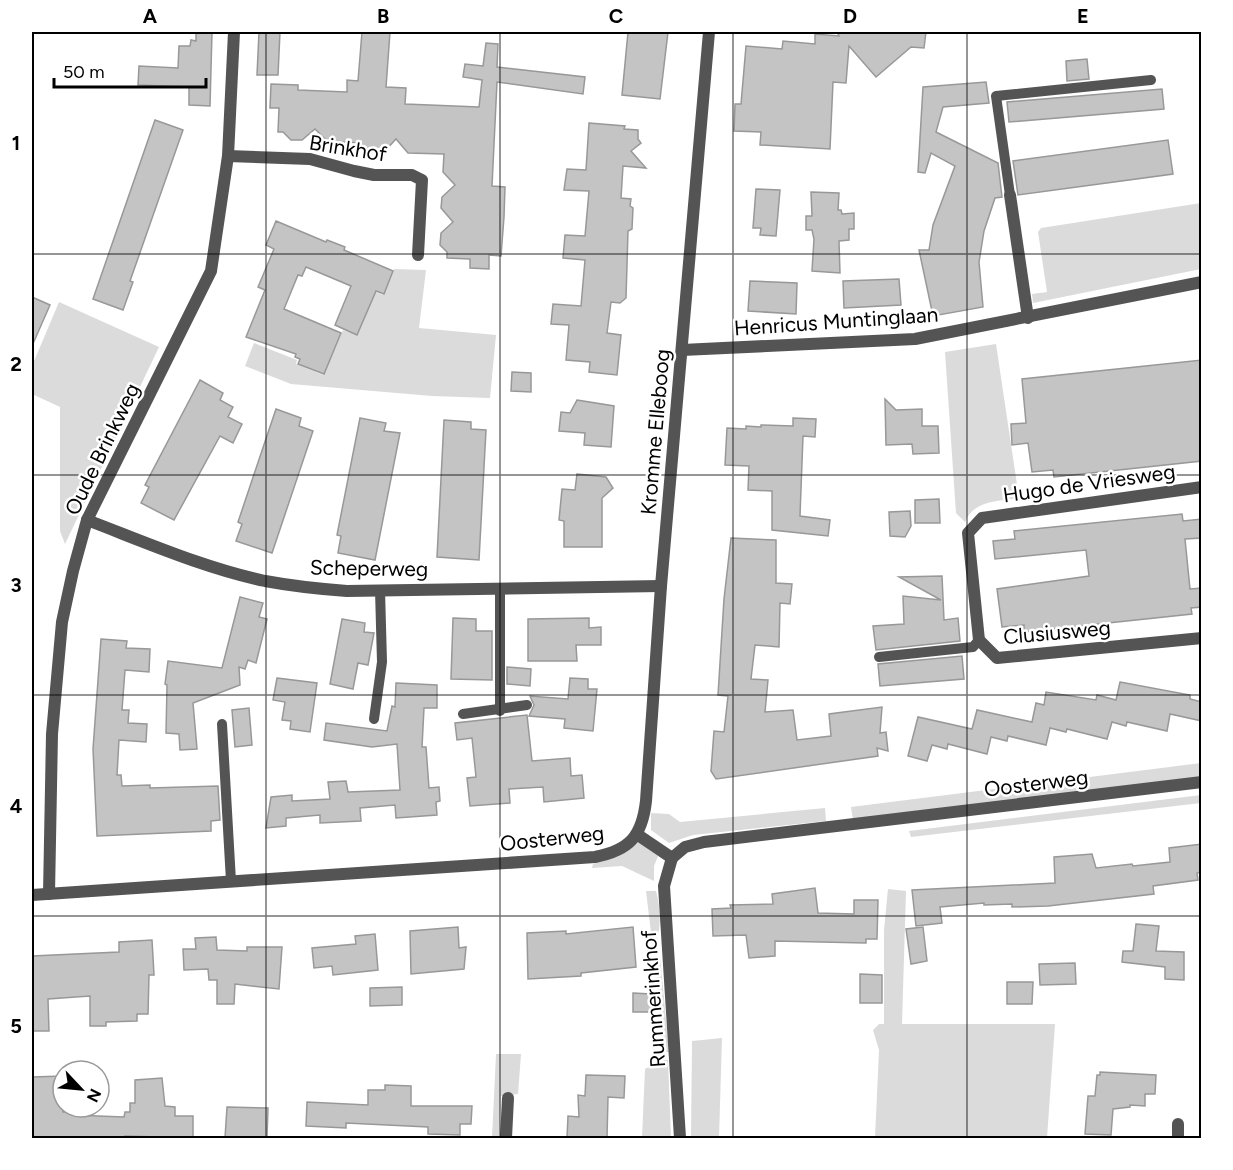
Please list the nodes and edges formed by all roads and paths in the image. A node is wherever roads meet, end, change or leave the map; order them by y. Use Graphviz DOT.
graph roads {
  1 [pos="234,32"];
  2 [pos="709,32"];
  3 [pos="1151,80"];
  4 [pos="228,156"];
  5 [pos="1010,195"];
  6 [pos="418,255"];
  7 [pos="1202,282"];
  8 [pos="1028,318"];
  9 [pos="682,350"];
  10 [pos="1202,487"];
  11 [pos="982,518"];
  12 [pos="87,520"];
  13 [pos="661,586"];
  14 [pos="500,589"];
  15 [pos="380,590"];
  16 [pos="1202,638"];
  17 [pos="979,640"];
  18 [pos="879,657"];
  19 [pos="527,705"];
  20 [pos="500,711"];
  21 [pos="463,714"];
  22 [pos="374,719"];
  23 [pos="222,724"];
  24 [pos="1202,782"];
  25 [pos="638,835"];
  26 [pos="672,858"];
  27 [pos="231,881"];
  28 [pos="49,894"];
  29 [pos="32,895"];
  30 [pos="508,1098"];
  31 [pos="1178,1124"];
  32 [pos="506,1138"];
  33 [pos="680,1138"];
  34 [pos="1178,1138"];
  1 -- 4 [label="street, Oude Brinkweg"];
  2 -- 9 [label="street, Kromme Elleboog"];
  3 -- 5 [label="lane"];
  4 -- 6 [label="street, Brinkhof"];
  4 -- 12 [label="street, Oude Brinkweg"];
  5 -- 8 [label="street"];
  7 -- 8 [label="street, Henricus Muntinglaan"];
  8 -- 9 [label="street, Henricus Muntinglaan"];
  9 -- 13 [label="street, Kromme Elleboog"];
  10 -- 11 [label="street, Hugo de Vriesweg"];
  11 -- 17 [label="street, Clusiusweg"];
  12 -- 15 [label="street, Scheperweg"];
  12 -- 28 [label="street, Oude Brinkweg"];
  13 -- 14 [label="street, Scheperweg"];
  13 -- 25 [label="street, Kromme Elleboog"];
  14 -- 15 [label="street, Scheperweg"];
  14 -- 20 [label="lane"];
  15 -- 22 [label="lane"];
  16 -- 17 [label="street, Clusiusweg"];
  17 -- 18 [label="lane"];
  19 -- 20 [label="lane"];
  20 -- 21 [label="lane"];
  23 -- 27 [label="lane"];
  24 -- 26 [label="street, Oosterweg"];
  25 -- 26 [label="street"];
  25 -- 27 [label="street, Oosterweg"];
  26 -- 33 [label="street, Rummerinkhof"];
  27 -- 28 [label="street, Oosterweg"];
  28 -- 29 [label="street, Oosterweg"];
  30 -- 32 [label="street"];
  31 -- 34 [label="street"];
}
